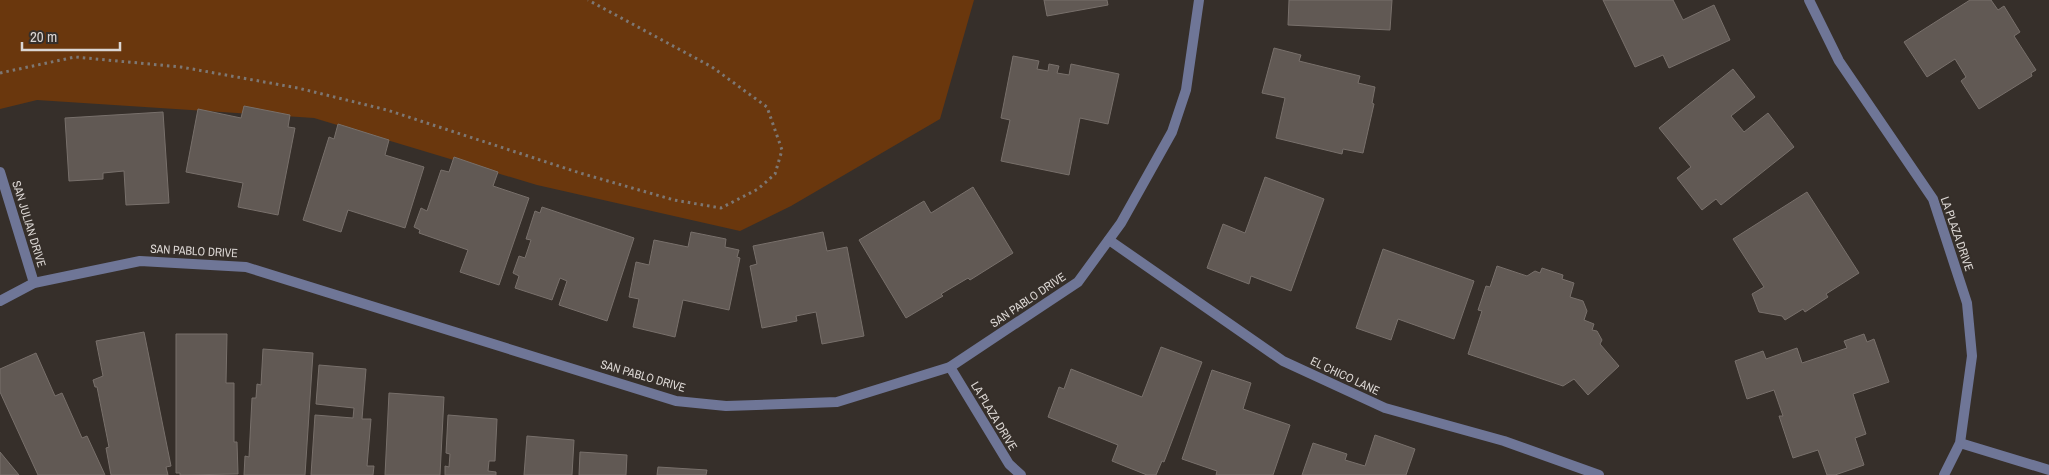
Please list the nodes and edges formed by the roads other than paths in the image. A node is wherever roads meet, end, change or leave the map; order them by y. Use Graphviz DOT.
graph roads {
  1 [pos="1199,0"];
  2 [pos="1809,0"];
  3 [pos="0,172"];
  4 [pos="1109,240"];
  5 [pos="34,283"];
  6 [pos="0,301"];
  7 [pos="950,367"];
  8 [pos="1960,442"];
  9 [pos="2049,470"];
  10 [pos="1021,475"];
  11 [pos="1600,475"];
  12 [pos="1944,475"];
  1 -- 4 [label="street, SAN PABLO DRIVE"];
  2 -- 8 [label="street, LA PLAZA DRIVE"];
  3 -- 5 [label="street, SAN JULIAN DRIVE"];
  4 -- 7 [label="street, SAN PABLO DRIVE"];
  4 -- 11 [label="street, EL CHICO LANE"];
  5 -- 6 [label="street, SAN PABLO DRIVE"];
  5 -- 7 [label="street, SAN PABLO DRIVE"];
  7 -- 10 [label="street, LA PLAZA DRIVE"];
  8 -- 9 [label="street"];
  8 -- 12 [label="street, LA PLAZA DRIVE"];
}
